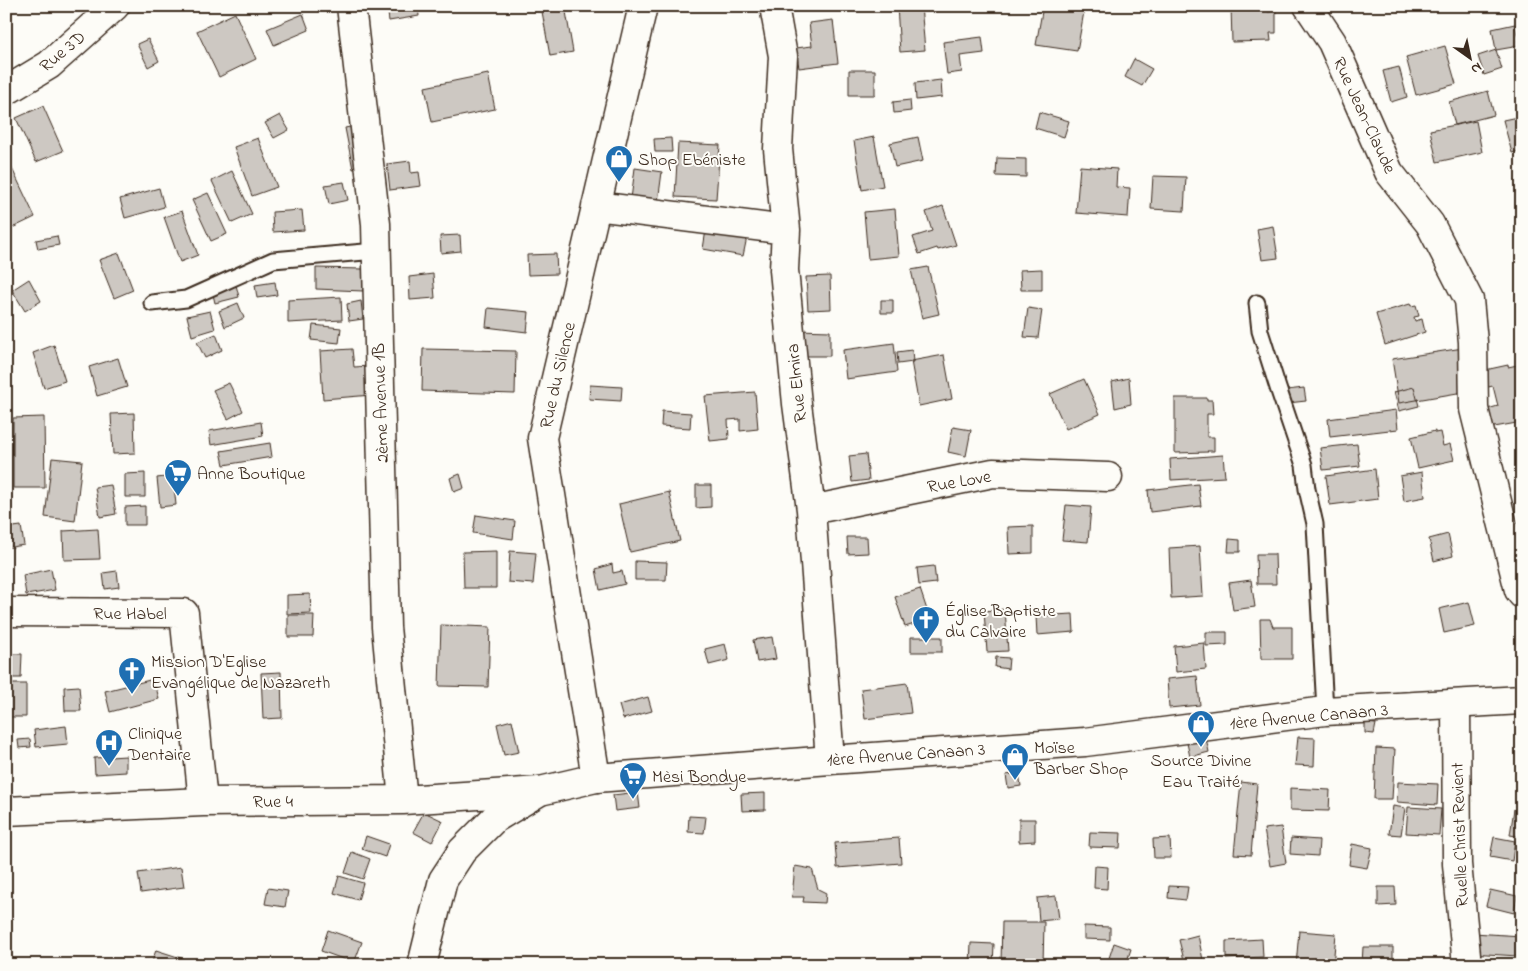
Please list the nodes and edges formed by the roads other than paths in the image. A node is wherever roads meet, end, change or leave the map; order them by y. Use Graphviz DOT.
graph roads {
  1 [pos="115,6"];
  2 [pos="351,6"];
  3 [pos="643,6"];
  4 [pos="774,6"];
  5 [pos="1308,6"];
  6 [pos="6,92"];
  7 [pos="596,206"];
  8 [pos="786,230"];
  9 [pos="376,251"];
  10 [pos="1257,303"];
  11 [pos="152,304"];
  12 [pos="1108,477"];
  13 [pos="811,510"];
  14 [pos="1522,594"];
  15 [pos="6,612"];
  16 [pos="1522,700"];
  17 [pos="1456,705"];
  18 [pos="1325,711"];
  19 [pos="830,760"];
  20 [pos="596,778"];
  21 [pos="540,791"];
  22 [pos="403,800"];
  23 [pos="203,802"];
  24 [pos="6,811"];
  25 [pos="422,965"];
  26 [pos="1467,965"];
  1 -- 6 [label="street, Rue 3D"];
  2 -- 9 [label="street, 2ème Avenue 1B"];
  3 -- 7 [label="street, Rue du Silence"];
  4 -- 8 [label="street, Rue Elmira"];
  5 -- 14 [label="street, Rue Jean-Claude"];
  7 -- 8 [label="street"];
  7 -- 20 [label="street, Rue du Silence"];
  8 -- 13 [label="street, Rue Elmira"];
  9 -- 11 [label="lane"];
  9 -- 22 [label="street, 2ème Avenue 1B"];
  10 -- 18 [label="lane"];
  12 -- 13 [label="street, Rue Love"];
  13 -- 19 [label="street, Rue Elmira"];
  15 -- 23 [label="street, Rue Habel"];
  16 -- 17 [label="street, 1ère Avenue Canaan 3"];
  17 -- 18 [label="street, 1ère Avenue Canaan 3"];
  17 -- 26 [label="street, Ruelle Christ Revient"];
  18 -- 19 [label="street, 1ère Avenue Canaan 3"];
  19 -- 20 [label="street, 1ère Avenue Canaan 3"];
  20 -- 21 [label="street, 1ère Avenue Canaan 3"];
  21 -- 22 [label="street, Rue 4"];
  21 -- 25 [label="street, 1ère Avenue Canaan 3"];
  22 -- 23 [label="street, Rue 4"];
  23 -- 24 [label="street, Rue 4"];
}
